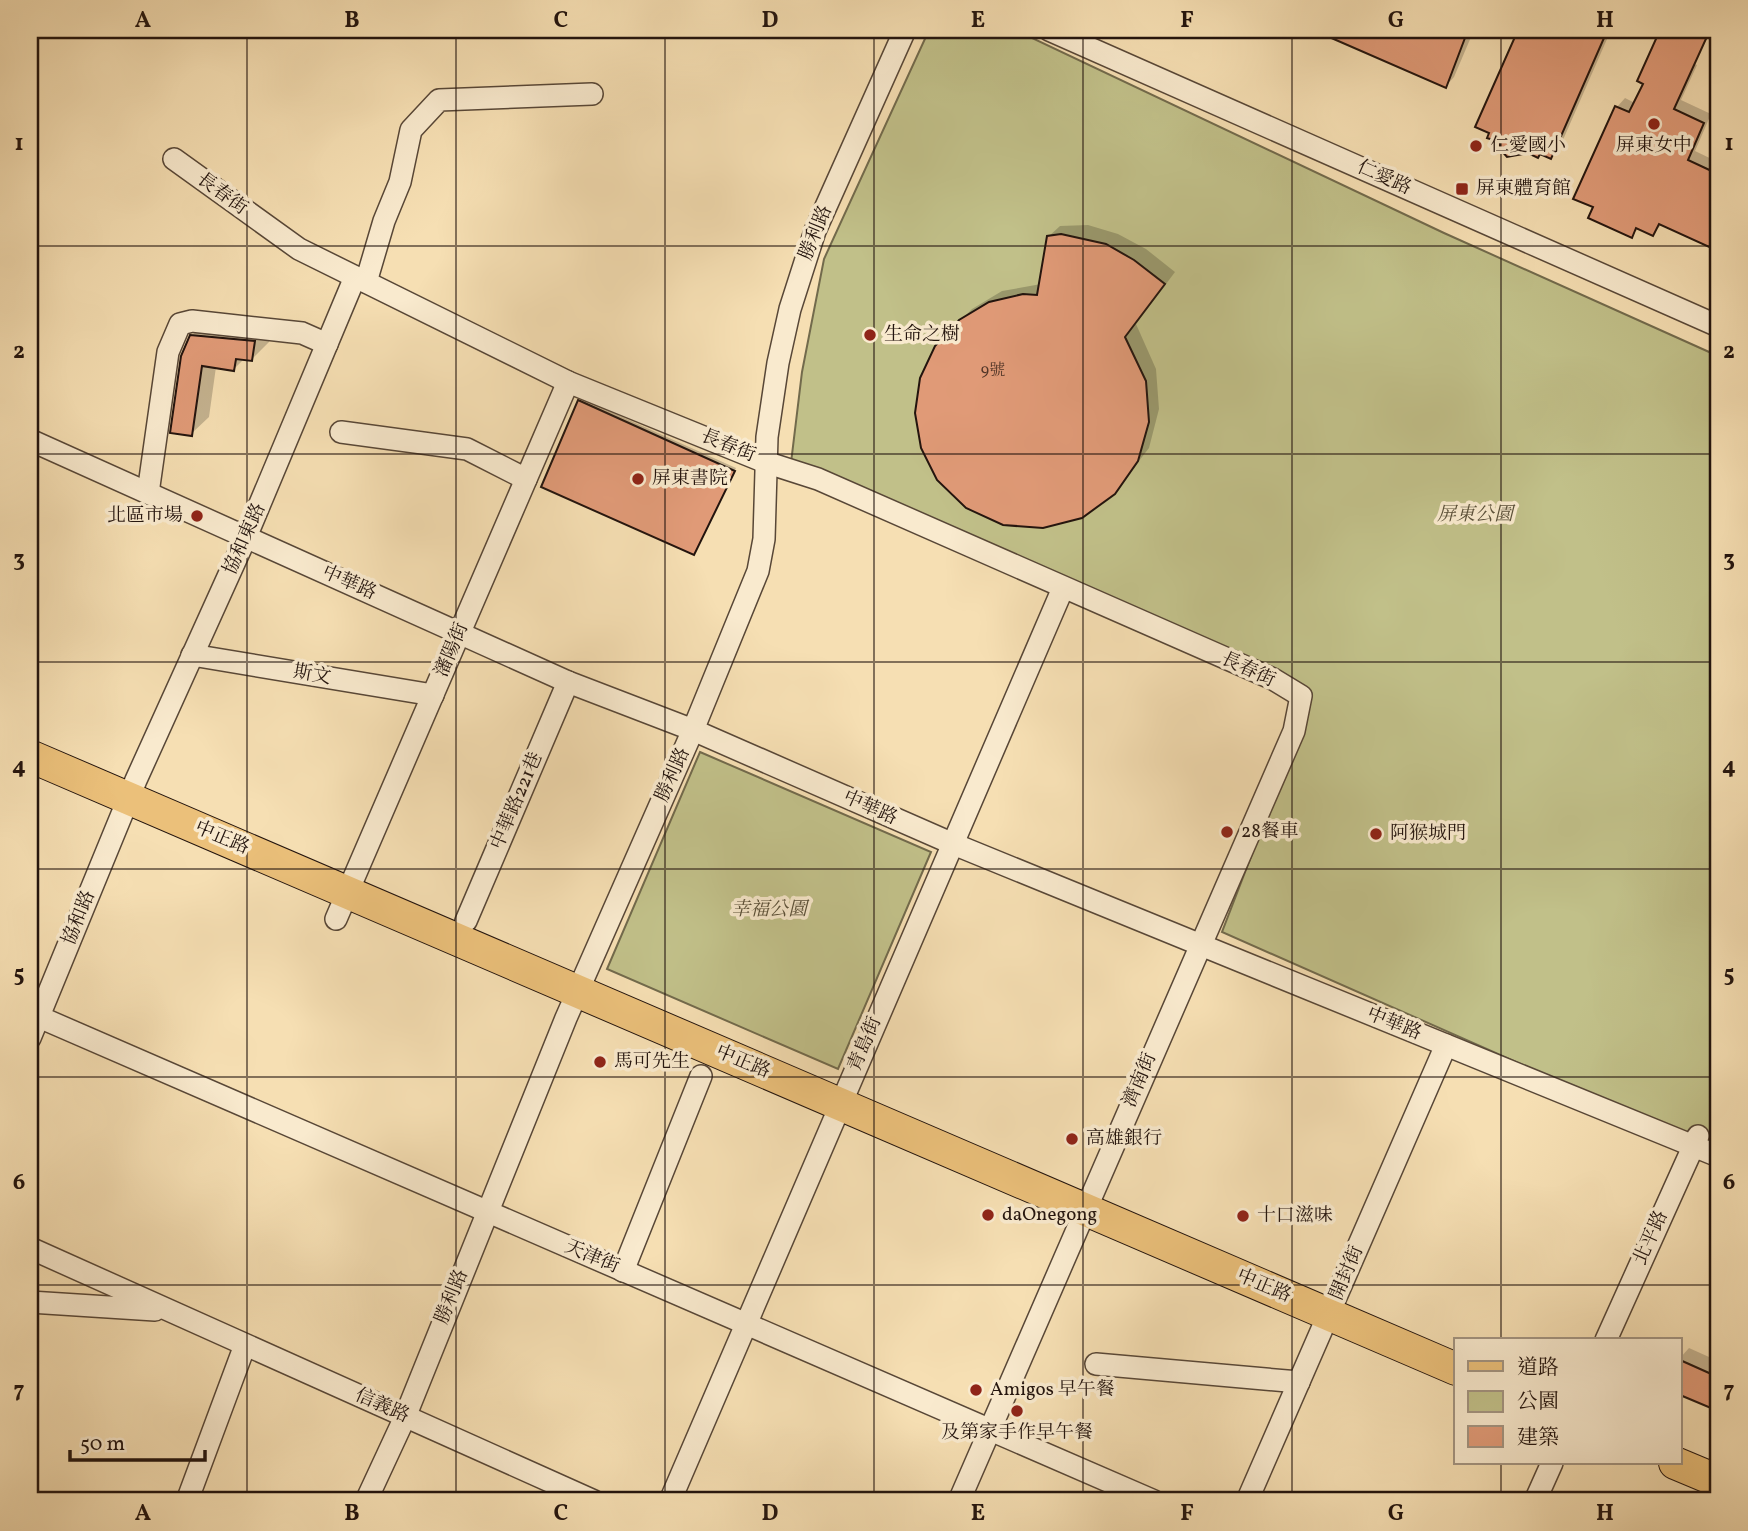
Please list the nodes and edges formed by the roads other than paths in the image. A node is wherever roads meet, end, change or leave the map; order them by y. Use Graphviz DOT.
graph roads {
  1 [pos="905,30"];
  2 [pos="1049,30"];
  3 [pos="592,94"];
  4 [pos="174,159"];
  5 [pos="361,279"];
  6 [pos="1718,326"];
  7 [pos="327,344"];
  8 [pos="568,382"];
  9 [pos="341,432"];
  10 [pos="30,440"];
  11 [pos="765,462"];
  12 [pos="526,479"];
  13 [pos="148,493"];
  14 [pos="246,537"];
  15 [pos="1063,588"];
  16 [pos="460,633"];
  17 [pos="192,655"];
  18 [pos="568,682"];
  19 [pos="433,695"];
  20 [pos="1301,696"];
  21 [pos="693,730"];
  22 [pos="30,757"];
  23 [pos="129,798"];
  24 [pos="951,843"];
  25 [pos="342,906"];
  26 [pos="466,921"];
  27 [pos="1199,944"];
  28 [pos="578,991"];
  29 [pos="34,1015"];
  30 [pos="30,1038"];
  31 [pos="1446,1045"];
  32 [pos="701,1076"];
  33 [pos="840,1104"];
  34 [pos="1695,1141"];
  35 [pos="1718,1156"];
  36 [pos="1085,1209"];
  37 [pos="486,1213"];
  38 [pos="30,1248"];
  39 [pos="623,1271"];
  40 [pos="30,1302"];
  41 [pos="171,1312"];
  42 [pos="1329,1314"];
  43 [pos="746,1324"];
  44 [pos="1607,1338"];
  45 [pos="245,1345"];
  46 [pos="1096,1364"];
  47 [pos="1454,1367"];
  48 [pos="1299,1382"];
  49 [pos="405,1417"];
  50 [pos="990,1430"];
  51 [pos="1552,1464"];
  52 [pos="1677,1464"];
  53 [pos="1718,1481"];
  54 [pos="187,1501"];
  55 [pos="366,1501"];
  56 [pos="594,1501"];
  57 [pos="670,1501"];
  58 [pos="959,1501"];
  59 [pos="1154,1501"];
  60 [pos="1247,1501"];
  61 [pos="1535,1501"];
  1 -- 11 [label="street, 勝利路"];
  2 -- 6 [label="street, 仁愛路"];
  3 -- 5 [label="street, 協和東路"];
  4 -- 5 [label="street, 長春街"];
  5 -- 7 [label="street, 協和東路"];
  5 -- 8 [label="street, 長春街"];
  7 -- 13 [label="street"];
  7 -- 14 [label="street, 協和東路"];
  8 -- 11 [label="street, 長春街"];
  8 -- 12 [label="street, 瀋陽街"];
  9 -- 12 [label="street"];
  10 -- 13 [label="street, 中華路"];
  11 -- 15 [label="street, 長春街"];
  11 -- 21 [label="street, 勝利路"];
  12 -- 16 [label="street, 瀋陽街"];
  13 -- 14 [label="street, 中華路"];
  14 -- 16 [label="street, 中華路"];
  14 -- 17 [label="street, 協和東路"];
  15 -- 20 [label="street, 長春街"];
  15 -- 24 [label="street, 青島街"];
  16 -- 18 [label="street, 中華路"];
  16 -- 19 [label="street, 瀋陽街"];
  17 -- 19 [label="street, 斯文"];
  17 -- 23 [label="street, 協和東路"];
  18 -- 21 [label="street, 中華路"];
  18 -- 26 [label="street, 中華路221巷"];
  19 -- 25 [label="street, 瀋陽街"];
  20 -- 27 [label="street, 濟南街"];
  21 -- 24 [label="street, 中華路"];
  21 -- 28 [label="street, 勝利路"];
  22 -- 23 [label="main road, 中正路"];
  23 -- 25 [label="main road, 中正路"];
  23 -- 29 [label="street, 協和路"];
  24 -- 27 [label="street, 中華路"];
  24 -- 33 [label="street, 青島街"];
  25 -- 28 [label="main road, 中正路"];
  27 -- 31 [label="street, 中華路"];
  27 -- 36 [label="street, 濟南街"];
  28 -- 33 [label="main road, 中正路"];
  28 -- 37 [label="street, 勝利路"];
  29 -- 30 [label="street, 協和路"];
  29 -- 37 [label="street, 天津街"];
  31 -- 34 [label="street, 中華路"];
  31 -- 42 [label="street, 開封街"];
  32 -- 39 [label="street"];
  33 -- 36 [label="main road, 中正路"];
  33 -- 43 [label="street, 青島街"];
  34 -- 35 [label="street, 中華路"];
  34 -- 44 [label="street, 北平路"];
  36 -- 42 [label="main road, 中正路"];
  36 -- 50 [label="street, 濟南街"];
  37 -- 39 [label="street, 天津街"];
  37 -- 49 [label="street, 勝利路"];
  38 -- 41 [label="street, 信義路"];
  39 -- 43 [label="street, 天津街"];
  40 -- 41 [label="street, 信義路"];
  41 -- 45 [label="street, 信義路"];
  42 -- 47 [label="main road, 中正路"];
  42 -- 48 [label="street, 開封街"];
  43 -- 50 [label="street, 天津街"];
  43 -- 57 [label="street, 青島街"];
  45 -- 49 [label="street, 信義路"];
  45 -- 54 [label="street"];
  46 -- 48 [label="street"];
  48 -- 60 [label="street, 開封街"];
  49 -- 55 [label="street, 勝利路"];
  49 -- 56 [label="street, 信義路"];
  50 -- 58 [label="street, 濟南街"];
  50 -- 59 [label="street, 天津街"];
  51 -- 61 [label="street"];
  52 -- 53 [label="main road"];
}
